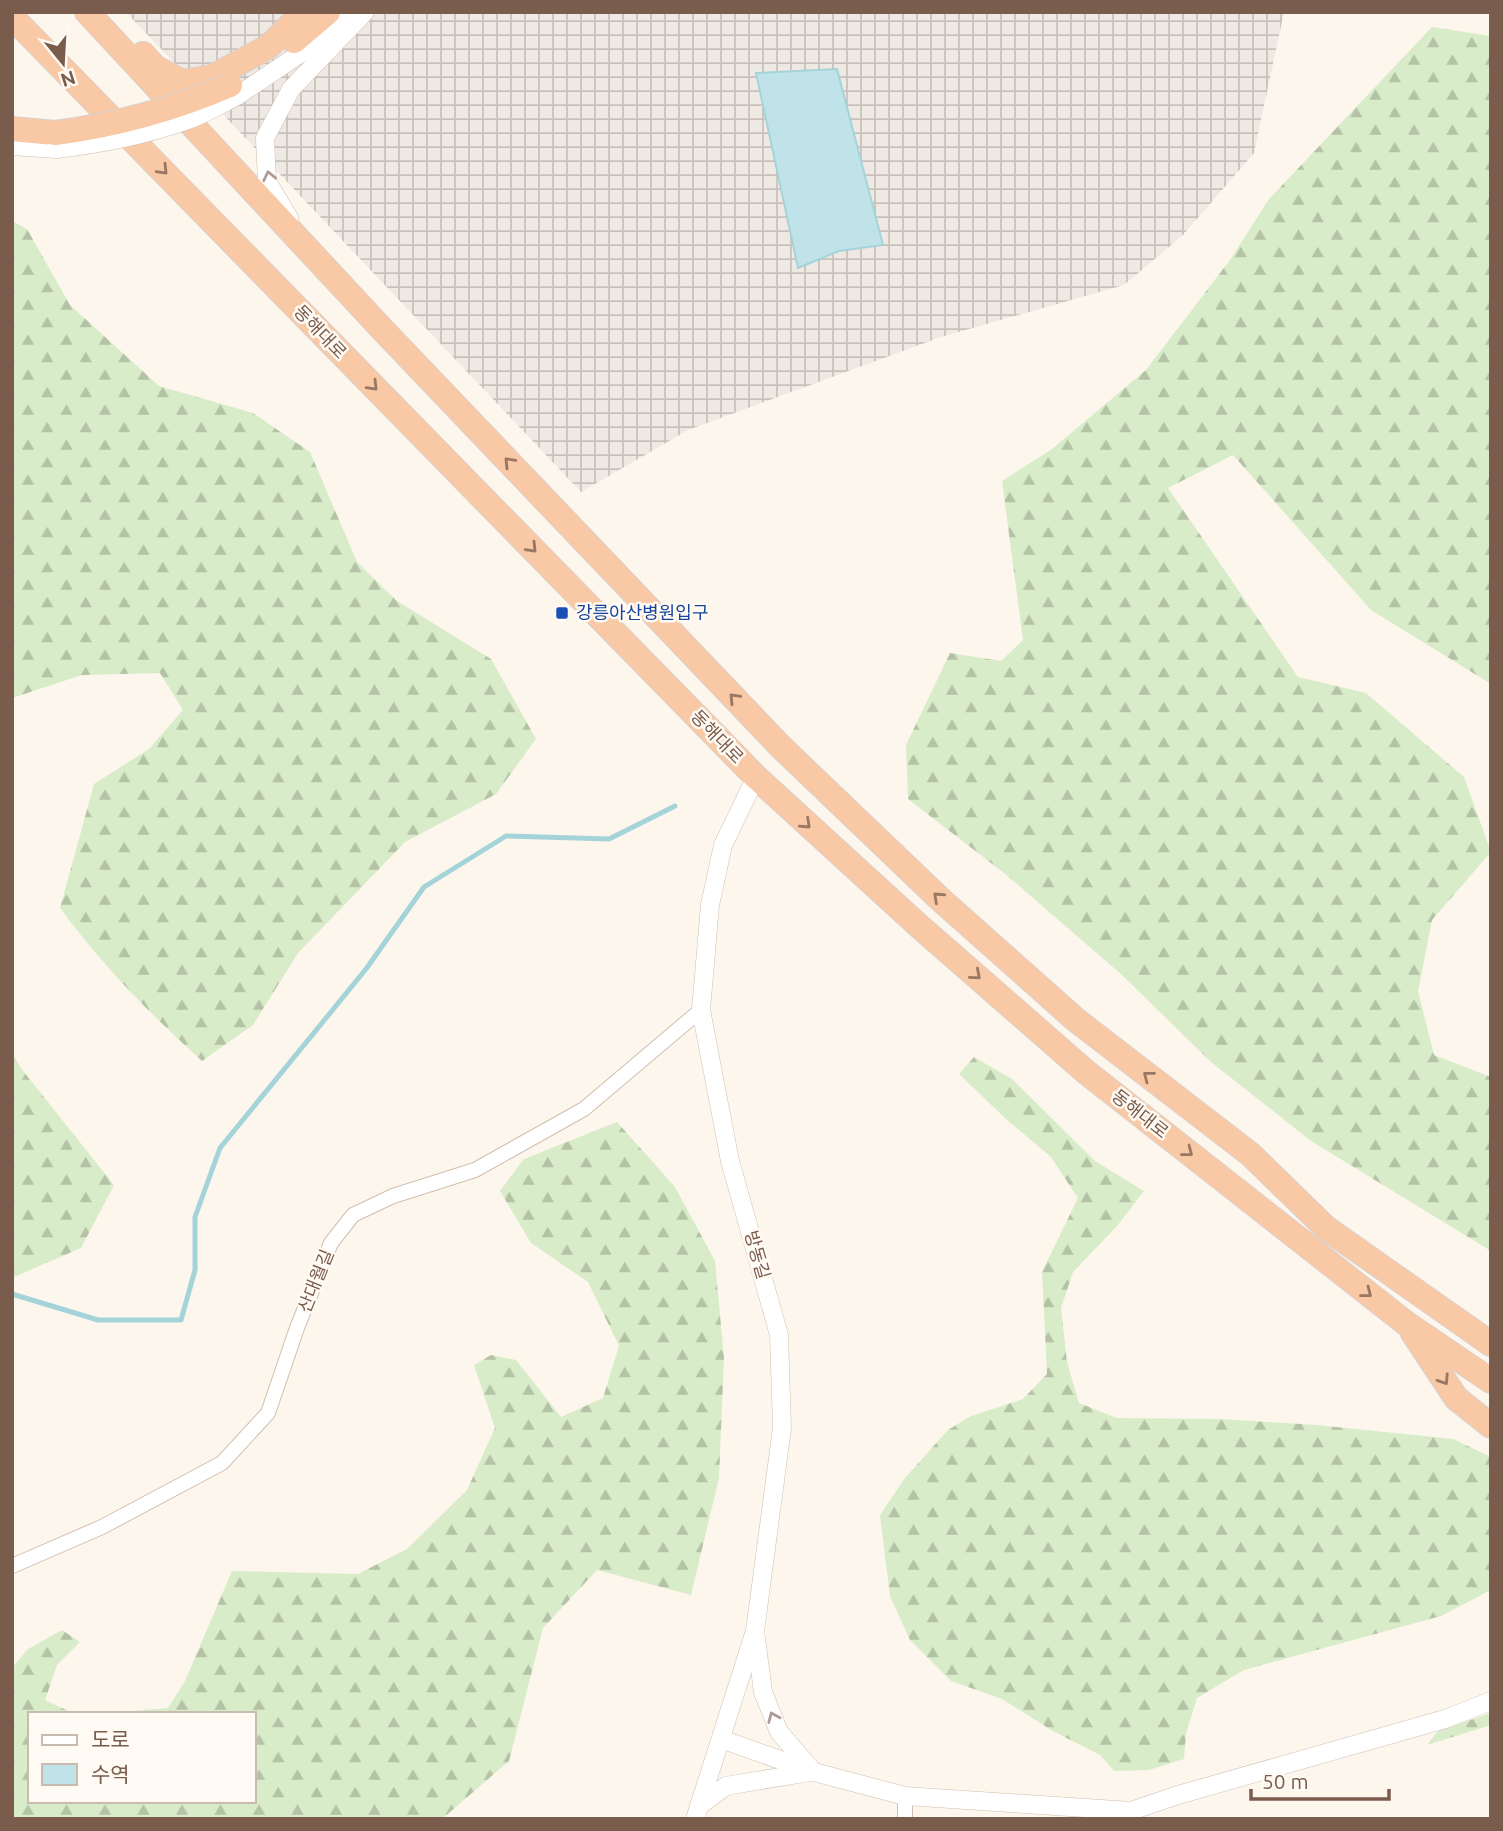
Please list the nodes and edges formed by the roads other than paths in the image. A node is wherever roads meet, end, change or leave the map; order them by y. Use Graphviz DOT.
graph roads {
  1 [pos="87,12"];
  2 [pos="101,12"];
  3 [pos="304,12"];
  4 [pos="328,12"];
  5 [pos="348,12"];
  6 [pos="365,12"];
  7 [pos="12,16"];
  8 [pos="234,90"];
  9 [pos="12,129"];
  10 [pos="55,141"];
  11 [pos="12,146"];
  12 [pos="381,328"];
  13 [pos="781,747"];
  14 [pos="756,777"];
  15 [pos="701,1010"];
  16 [pos="1250,1154"];
  17 [pos="1407,1324"];
  18 [pos="1491,1324"];
  19 [pos="1491,1344"];
  20 [pos="1491,1381"];
  21 [pos="1491,1426"];
  22 [pos="12,1566"];
  23 [pos="755,1631"];
  24 [pos="1491,1701"];
  25 [pos="720,1739"];
  26 [pos="814,1772"];
  27 [pos="905,1796"];
  28 [pos="697,1812"];
  29 [pos="1133,1815"];
  30 [pos="905,1819"];
  1 -- 12 [label="highway, 동해대로"];
  2 -- 3 [label="highway"];
  4 -- 8 [label="highway"];
  5 -- 8 [label="street"];
  12 -- 6 [label="street, one-way"];
  7 -- 14 [label="highway, 동해대로, one-way"];
  8 -- 10 [label="highway, bridge"];
  9 -- 10 [label="highway"];
  10 -- 11 [label="street"];
  13 -- 12 [label="highway, 동해대로, one-way"];
  13 -- 14 [label="highway"];
  16 -- 13 [label="highway, 동해대로, one-way"];
  14 -- 15 [label="street, 방동길"];
  14 -- 17 [label="highway, 동해대로, one-way"];
  15 -- 22 [label="street, 산대월길"];
  15 -- 23 [label="street, 방동길"];
  16 -- 18 [label="highway"];
  16 -- 19 [label="highway, 동해대로"];
  17 -- 20 [label="highway, 동해대로"];
  17 -- 21 [label="highway, one-way"];
  23 -- 25 [label="street, 방동길"];
  26 -- 23 [label="street, one-way"];
  24 -- 29 [label="street"];
  25 -- 26 [label="street"];
  25 -- 28 [label="street, 방동길"];
  26 -- 27 [label="street"];
  26 -- 28 [label="street"];
  27 -- 29 [label="street"];
  27 -- 30 [label="street"];
}
